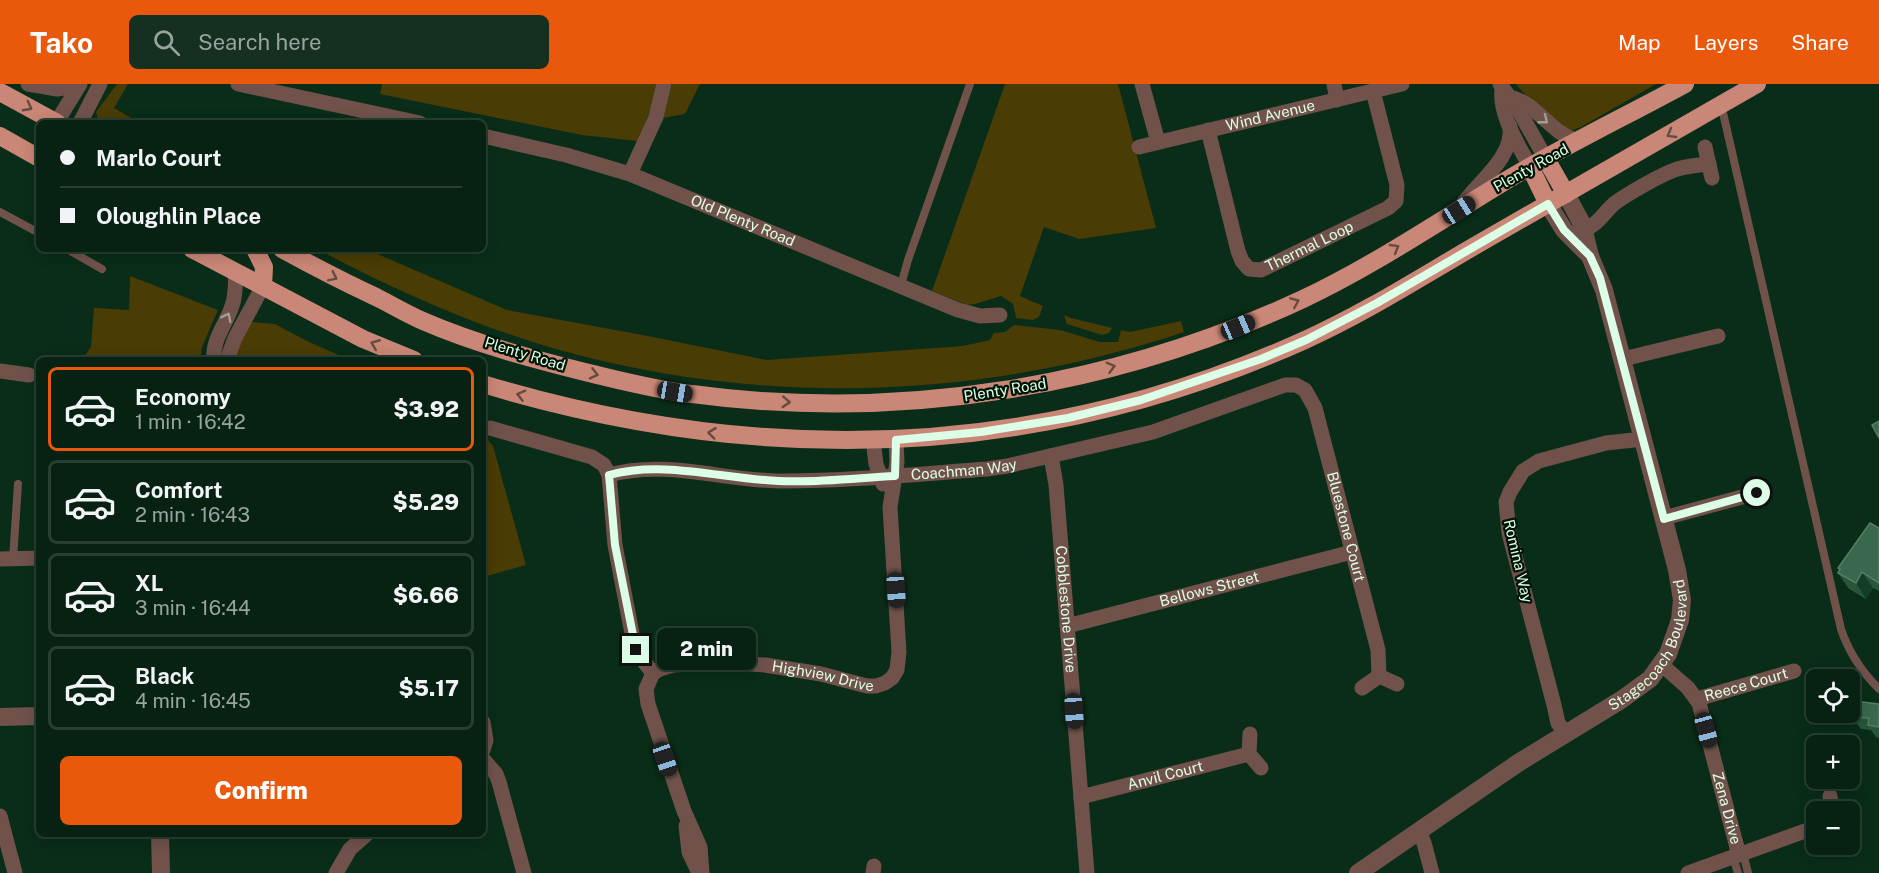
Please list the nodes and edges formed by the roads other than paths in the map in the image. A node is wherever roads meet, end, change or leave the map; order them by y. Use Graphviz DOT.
graph roads {
  1 [pos="28,84"];
  2 [pos="100,84"];
  3 [pos="238,84"];
  4 [pos="664,84"];
  5 [pos="970,84"];
  6 [pos="1142,84"];
  7 [pos="1334,84"];
  8 [pos="1402,84"];
  9 [pos="1685,84"];
  10 [pos="1757,84"];
  11 [pos="79,85"];
  12 [pos="265,87"];
  13 [pos="1504,90"];
  14 [pos="1373,91"];
  15 [pos="0,92"];
  16 [pos="1337,99"];
  17 [pos="1721,104"];
  18 [pos="51,120"];
  19 [pos="58,120"];
  20 [pos="82,120"];
  21 [pos="407,120"];
  22 [pos="1510,126"];
  23 [pos="1208,130"];
  24 [pos="0,136"];
  25 [pos="486,137"];
  26 [pos="1579,141"];
  27 [pos="1158,142"];
  28 [pos="1139,147"];
  29 [pos="1705,147"];
  30 [pos="36,155"];
  31 [pos="1538,163"];
  32 [pos="630,174"];
  33 [pos="1566,194"];
  34 [pos="1548,204"];
  35 [pos="1459,210"];
  36 [pos="0,212"];
  37 [pos="36,231"];
  38 [pos="1577,234"];
  39 [pos="72,252"];
  40 [pos="198,252"];
  41 [pos="256,252"];
  42 [pos="287,252"];
  43 [pos="102,269"];
  44 [pos="236,273"];
  45 [pos="901,285"];
  46 [pos="263,286"];
  47 [pos="1000,315"];
  48 [pos="1718,336"];
  49 [pos="214,357"];
  50 [pos="228,357"];
  51 [pos="407,357"];
  52 [pos="1623,359"];
  53 [pos="0,370"];
  54 [pos="29,375"];
  55 [pos="486,385"];
  56 [pos="1296,385"];
  57 [pos="490,428"];
  58 [pos="1642,434"];
  59 [pos="873,440"];
  60 [pos="896,440"];
  61 [pos="1051,456"];
  62 [pos="609,475"];
  63 [pos="887,476"];
  64 [pos="18,484"];
  65 [pos="1757,493"];
  66 [pos="1664,519"];
  67 [pos="1352,552"];
  68 [pos="36,558"];
  69 [pos="7,559"];
  70 [pos="1067,626"];
  71 [pos="1659,669"];
  72 [pos="1794,670"];
  73 [pos="653,674"];
  74 [pos="1379,676"];
  75 [pos="1397,684"];
  76 [pos="1362,688"];
  77 [pos="1879,689"];
  78 [pos="1694,696"];
  79 [pos="36,716"];
  80 [pos="0,717"];
  81 [pos="1569,731"];
  82 [pos="1250,734"];
  83 [pos="1249,754"];
  84 [pos="486,763"];
  85 [pos="1261,768"];
  86 [pos="1830,796"];
  87 [pos="1081,797"];
  88 [pos="1831,801"];
  89 [pos="0,816"];
  90 [pos="1419,831"];
  91 [pos="1806,831"];
  92 [pos="160,837"];
  93 [pos="364,837"];
  94 [pos="1738,855"];
  95 [pos="15,873"];
  96 [pos="161,873"];
  97 [pos="336,873"];
  98 [pos="525,873"];
  99 [pos="701,873"];
  100 [pos="1087,873"];
  101 [pos="1358,873"];
  102 [pos="1432,873"];
  103 [pos="1688,873"];
  104 [pos="1738,873"];
  105 [pos="1748,873"];
  1 -- 11 [label="street"];
  2 -- 20 [label="street"];
  3 -- 12 [label="street"];
  4 -- 32 [label="street"];
  5 -- 45 [label="lane"];
  6 -- 27 [label="street"];
  7 -- 16 [label="street"];
  8 -- 14 [label="street, Wind Avenue"];
  9 -- 26 [label="highway, Plenty Road"];
  10 -- 17 [label="highway"];
  11 -- 19 [label="street"];
  12 -- 21 [label="street"];
  13 -- 22 [label="street"];
  13 -- 26 [label="street, one-way"];
  13 -- 31 [label="street"];
  14 -- 16 [label="street, Wind Avenue"];
  14 -- 23 [label="street, Thermal Loop"];
  15 -- 18 [label="highway, one-way"];
  16 -- 23 [label="street, Wind Avenue"];
  17 -- 33 [label="highway, one-way"];
  17 -- 77 [label="lane"];
  22 -- 31 [label="street"];
  22 -- 35 [label="street"];
  23 -- 27 [label="street, Wind Avenue"];
  24 -- 30 [label="highway"];
  25 -- 32 [label="street, Old Plenty Road"];
  26 -- 31 [label="highway, Plenty Road"];
  27 -- 28 [label="street, Wind Avenue"];
  29 -- 38 [label="street"];
  31 -- 33 [label="highway"];
  31 -- 34 [label="highway"];
  31 -- 35 [label="highway, Plenty Road"];
  32 -- 45 [label="street, Old Plenty Road"];
  33 -- 34 [label="highway"];
  33 -- 38 [label="street, Stagecoach Boulevard"];
  34 -- 38 [label="street, Stagecoach Boulevard"];
  34 -- 60 [label="highway"];
  42 -- 35 [label="highway, Plenty Road, one-way"];
  36 -- 37 [label="lane"];
  38 -- 52 [label="street, Stagecoach Boulevard"];
  39 -- 43 [label="lane"];
  40 -- 44 [label="highway"];
  41 -- 46 [label="highway"];
  44 -- 46 [label="highway"];
  49 -- 44 [label="street, one-way"];
  45 -- 47 [label="street, Old Plenty Road"];
  46 -- 50 [label="street"];
  51 -- 46 [label="highway, one-way"];
  48 -- 52 [label="street"];
  52 -- 58 [label="street, Stagecoach Boulevard"];
  53 -- 54 [label="street"];
  59 -- 55 [label="highway, one-way"];
  56 -- 61 [label="street, Coachman Way"];
  56 -- 67 [label="street, Bluestone Court"];
  57 -- 62 [label="street"];
  58 -- 66 [label="street, Stagecoach Boulevard"];
  58 -- 81 [label="street, Romina Way"];
  59 -- 60 [label="highway"];
  59 -- 63 [label="street, Highview Drive"];
  60 -- 63 [label="street, Highview Drive"];
  61 -- 63 [label="street, Coachman Way"];
  61 -- 70 [label="street, Cobblestone Drive"];
  62 -- 63 [label="street, Coachman Way"];
  62 -- 73 [label="street"];
  63 -- 73 [label="street, Highview Drive"];
  64 -- 69 [label="lane"];
  65 -- 66 [label="street"];
  66 -- 71 [label="street, Stagecoach Boulevard"];
  67 -- 70 [label="street, Bellows Street"];
  67 -- 74 [label="street, Bluestone Court"];
  68 -- 69 [label="street"];
  70 -- 87 [label="street, Cobblestone Drive"];
  71 -- 78 [label="street, Zena Drive"];
  71 -- 81 [label="street, Stagecoach Boulevard"];
  72 -- 78 [label="street, Reece Court"];
  73 -- 99 [label="street"];
  74 -- 75 [label="street"];
  74 -- 76 [label="street"];
  78 -- 94 [label="street, Zena Drive"];
  79 -- 80 [label="street"];
  81 -- 90 [label="street, Stagecoach Boulevard"];
  82 -- 83 [label="street"];
  83 -- 85 [label="street"];
  83 -- 87 [label="street, Anvil Court"];
  84 -- 98 [label="street"];
  86 -- 88 [label="street"];
  87 -- 100 [label="street, Cobblestone Drive"];
  89 -- 95 [label="street"];
  90 -- 101 [label="street, Stagecoach Boulevard"];
  90 -- 102 [label="street"];
  91 -- 94 [label="street"];
  92 -- 96 [label="street"];
  93 -- 97 [label="street"];
  94 -- 103 [label="street"];
  94 -- 104 [label="lane"];
  94 -- 105 [label="lane"];
}
